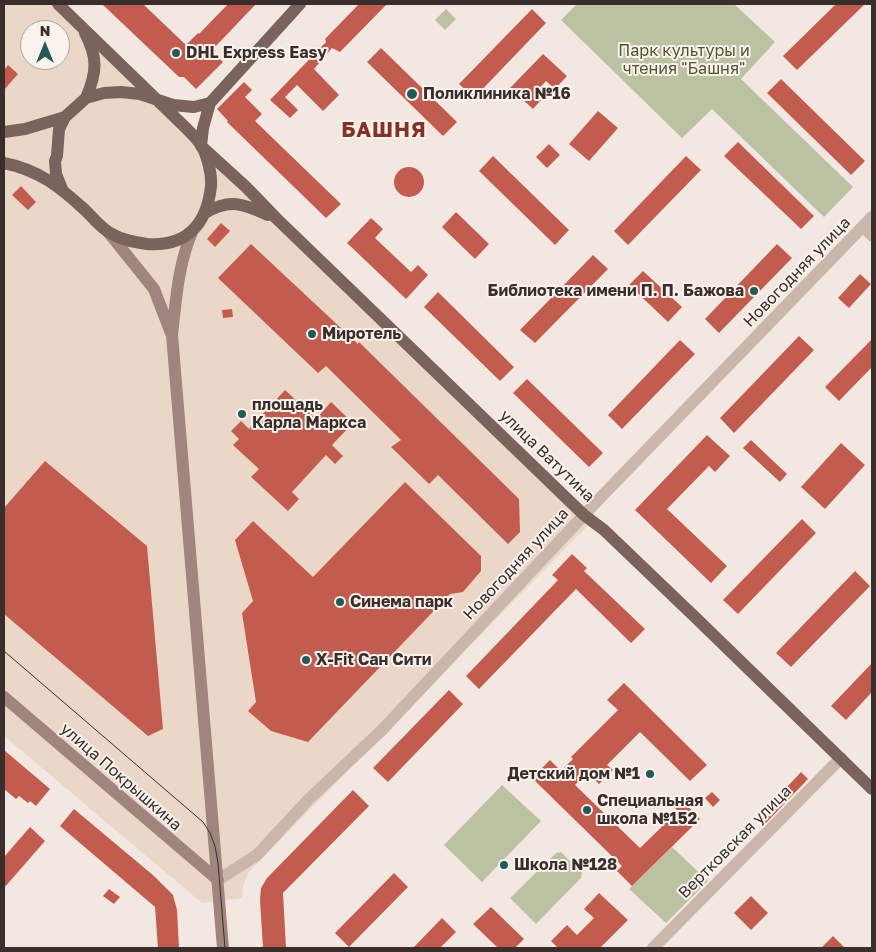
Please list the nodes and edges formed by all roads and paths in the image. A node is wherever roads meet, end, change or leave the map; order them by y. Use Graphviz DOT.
graph roads {
  1 [pos="58,4"];
  2 [pos="300,4"];
  3 [pos="81,24"];
  4 [pos="86,98"];
  5 [pos="158,100"];
  6 [pos="210,103"];
  7 [pos="65,117"];
  8 [pos="4,132"];
  9 [pos="201,146"];
  10 [pos="4,163"];
  11 [pos="62,189"];
  12 [pos="205,213"];
  13 [pos="872,217"];
  14 [pos="277,219"];
  15 [pos="863,227"];
  16 [pos="192,232"];
  17 [pos="109,233"];
  18 [pos="872,236"];
  19 [pos="172,335"];
  20 [pos="584,515"];
  21 [pos="4,697"];
  22 [pos="841,758"];
  23 [pos="872,789"];
  24 [pos="218,880"];
  25 [pos="223,948"];
  26 [pos="653,948"];
  1 -- 3 [label="main road"];
  2 -- 6 [label="main road"];
  3 -- 4 [label="main road"];
  3 -- 5 [label="main road"];
  4 -- 5 [label="main road"];
  4 -- 7 [label="main road"];
  5 -- 6 [label="main road"];
  5 -- 9 [label="main road"];
  6 -- 9 [label="main road"];
  7 -- 8 [label="main road"];
  7 -- 11 [label="main road"];
  9 -- 12 [label="main road"];
  9 -- 14 [label="main road, улица Ватутина"];
  10 -- 11 [label="main road"];
  11 -- 17 [label="main road"];
  12 -- 14 [label="main road"];
  12 -- 16 [label="main road"];
  13 -- 15 [label="street, Новогодняя улица"];
  14 -- 20 [label="main road, улица Ватутина"];
  15 -- 18 [label="street"];
  15 -- 20 [label="street, Новогодняя улица"];
  16 -- 17 [label="main road"];
  16 -- 19 [label="main road"];
  17 -- 19 [label="main road"];
  19 -- 24 [label="main road"];
  20 -- 22 [label="main road, улица Ватутина"];
  20 -- 24 [label="street, Новогодняя улица"];
  21 -- 24 [label="main road, улица Покрышкина"];
  22 -- 23 [label="main road, улица Ватутина"];
  22 -- 26 [label="street, Вертковская улица"];
  24 -- 25 [label="main road"];
}
